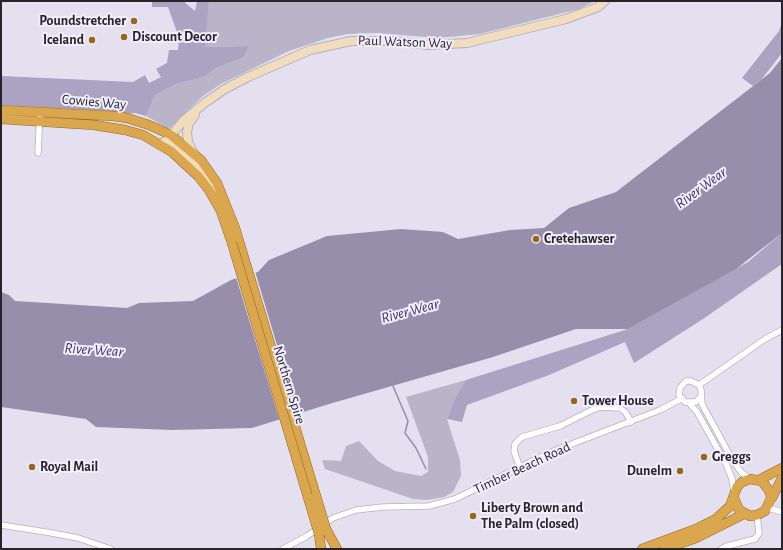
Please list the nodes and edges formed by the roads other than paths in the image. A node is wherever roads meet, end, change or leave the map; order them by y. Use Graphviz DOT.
graph roads {
  1 [pos="605,1"];
  2 [pos="210,99"];
  3 [pos="1,110"];
  4 [pos="40,111"];
  5 [pos="1,119"];
  6 [pos="39,121"];
  7 [pos="171,135"];
  8 [pos="160,144"];
  9 [pos="38,152"];
  10 [pos="192,152"];
  11 [pos="216,202"];
  12 [pos="236,242"];
  13 [pos="782,330"];
  14 [pos="699,385"];
  15 [pos="701,396"];
  16 [pos="681,399"];
  17 [pos="689,403"];
  18 [pos="631,422"];
  19 [pos="520,468"];
  20 [pos="782,468"];
  21 [pos="782,478"];
  22 [pos="754,479"];
  23 [pos="734,495"];
  24 [pos="771,498"];
  25 [pos="768,508"];
  26 [pos="782,512"];
  27 [pos="744,514"];
  28 [pos="757,515"];
  29 [pos="1,525"];
  30 [pos="323,532"];
  31 [pos="111,549"];
  32 [pos="283,549"];
  33 [pos="321,549"];
  34 [pos="331,549"];
  35 [pos="337,549"];
  36 [pos="642,549"];
  37 [pos="664,549"];
  38 [pos="721,549"];
  1 -- 2 [label="main road, Paul Watson Way"];
  2 -- 7 [label="main road, Paul Watson Way"];
  2 -- 10 [label="main road, Paul Watson Way"];
  3 -- 4 [label="highway, Cowies Way"];
  4 -- 6 [label="street"];
  4 -- 7 [label="highway, Cowies Way"];
  5 -- 6 [label="highway, Cowies Way"];
  6 -- 8 [label="highway, Cowies Way"];
  6 -- 9 [label="street"];
  7 -- 8 [label="main road, Paul Watson Way"];
  7 -- 10 [label="highway, Cowies Way"];
  7 -- 11 [label="main road"];
  8 -- 11 [label="highway, Cowies Way"];
  10 -- 12 [label="highway, Cowies Way"];
  11 -- 12 [label="highway, Cowies Way"];
  12 -- 30 [label="highway, Northern Spire, bridge"];
  13 -- 14 [label="street"];
  14 -- 15 [label="street"];
  14 -- 16 [label="street"];
  15 -- 17 [label="street"];
  15 -- 22 [label="street"];
  16 -- 17 [label="street"];
  16 -- 18 [label="street, Timber Beach Road"];
  17 -- 23 [label="street"];
  18 -- 19 [label="street, Timber Beach Road"];
  18 -- 19 [label="street"];
  19 -- 32 [label="street, Timber Beach Road"];
  20 -- 22 [label="highway"];
  21 -- 24 [label="highway"];
  22 -- 23 [label="highway"];
  22 -- 24 [label="highway"];
  23 -- 27 [label="highway"];
  23 -- 36 [label="highway"];
  24 -- 25 [label="highway"];
  25 -- 26 [label="street"];
  25 -- 28 [label="highway"];
  27 -- 28 [label="highway"];
  27 -- 37 [label="highway"];
  28 -- 38 [label="street"];
  29 -- 31 [label="street"];
  30 -- 33 [label="highway"];
  30 -- 34 [label="highway"];
  30 -- 35 [label="highway"];
}
